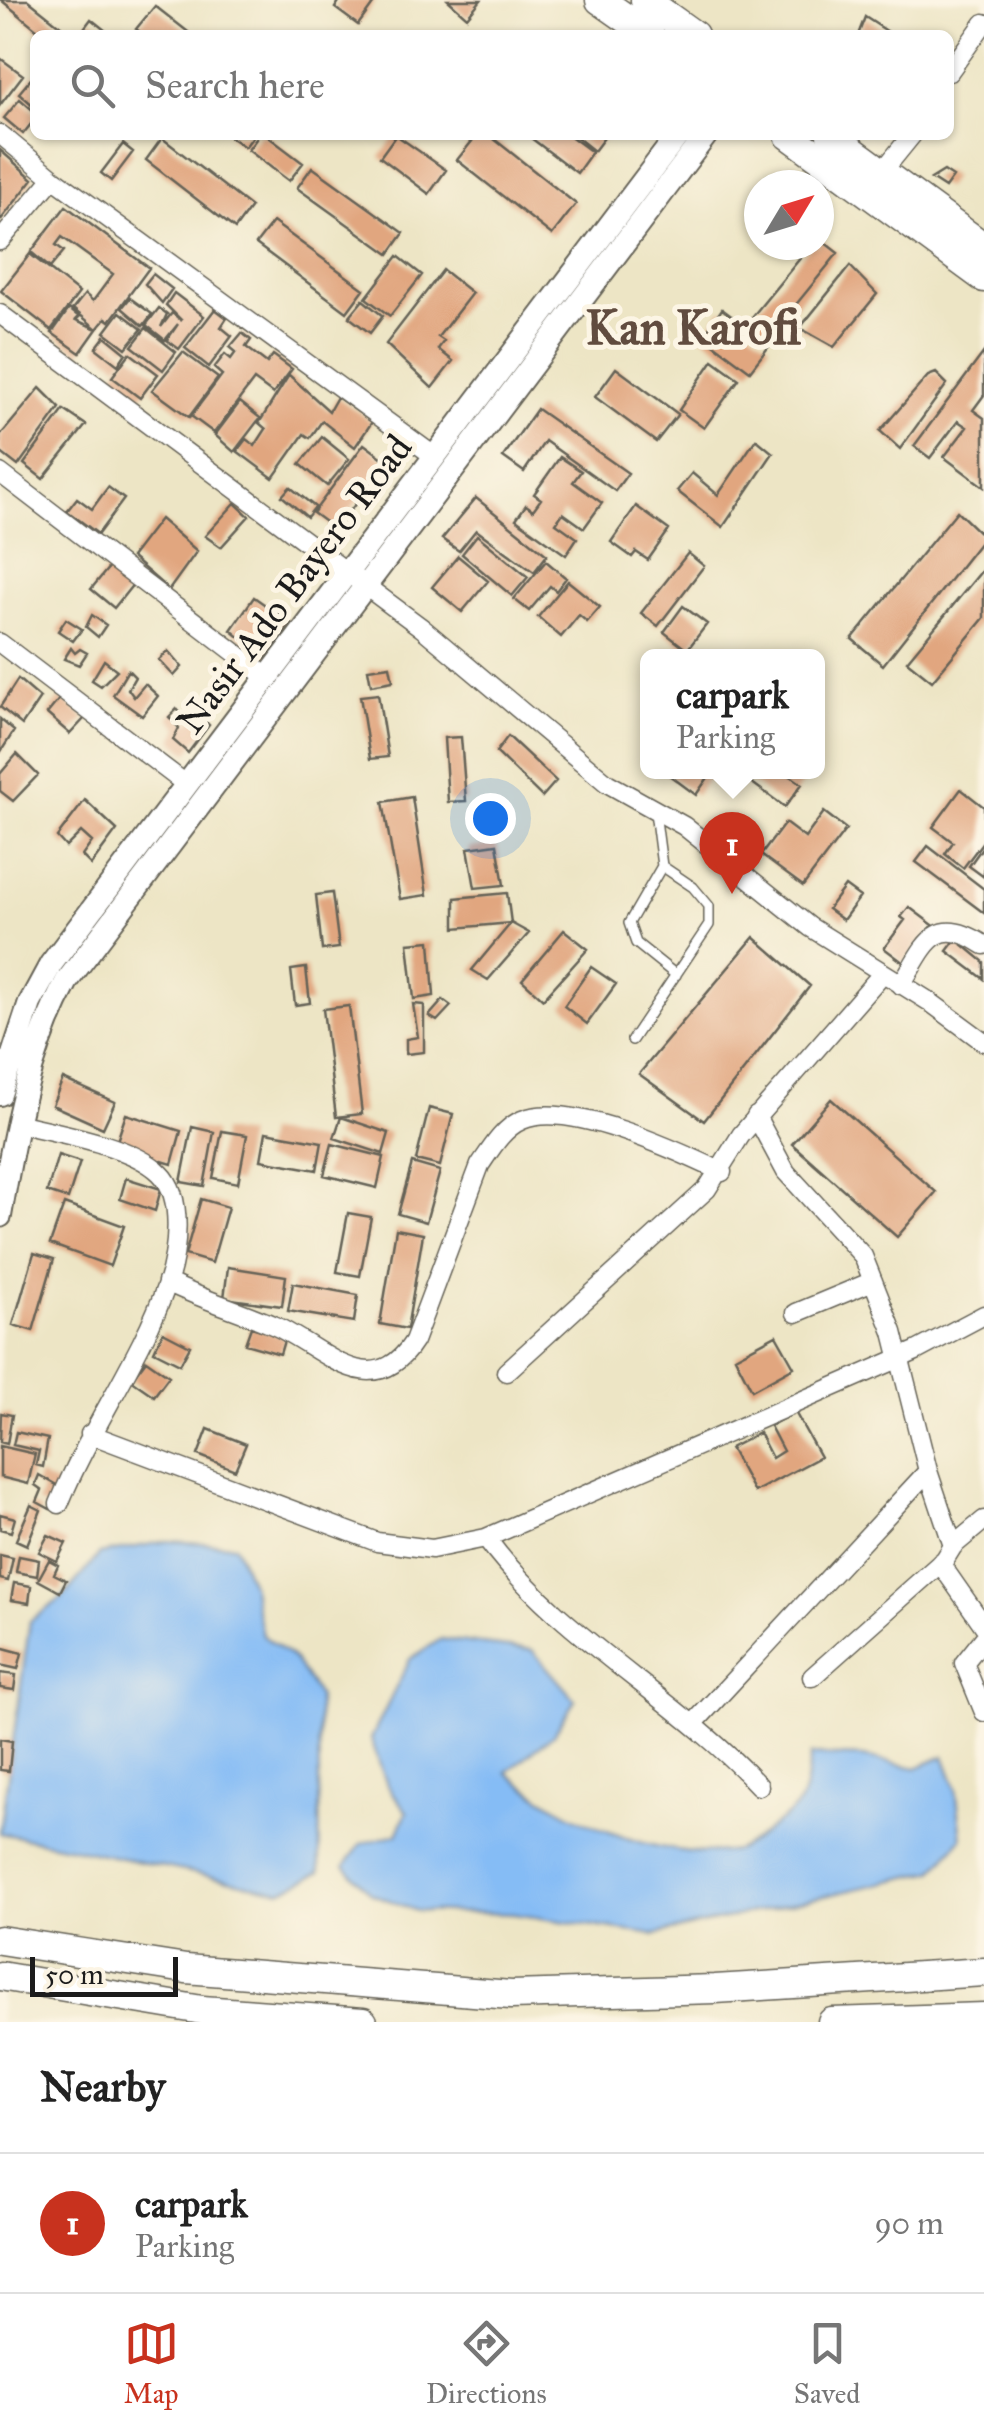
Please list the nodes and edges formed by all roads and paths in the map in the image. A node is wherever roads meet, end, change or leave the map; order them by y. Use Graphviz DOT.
graph roads {
  1 [pos="600,0"];
  2 [pos="644,0"];
  3 [pos="984,23"];
  4 [pos="643,30"];
  5 [pos="687,30"];
  6 [pos="954,65"];
  7 [pos="0,134"];
  8 [pos="674,140"];
  9 [pos="702,140"];
  10 [pos="796,140"];
  11 [pos="839,140"];
  12 [pos="908,140"];
  13 [pos="882,172"];
  14 [pos="52,178"];
  15 [pos="980,235"];
  16 [pos="0,240"];
  17 [pos="984,278"];
  18 [pos="0,314"];
  19 [pos="434,456"];
  20 [pos="0,474"];
  21 [pos="356,578"];
  22 [pos="0,643"];
  23 [pos="268,677"];
  24 [pos="187,784"];
  25 [pos="656,812"];
  26 [pos="662,866"];
  27 [pos="984,945"];
  28 [pos="676,974"];
  29 [pos="882,974"];
  30 [pos="901,985"];
  31 [pos="632,1040"];
  32 [pos="984,1042"];
  33 [pos="0,1094"];
  34 [pos="756,1116"];
  35 [pos="16,1122"];
  36 [pos="722,1172"];
  37 [pos="0,1216"];
  38 [pos="873,1281"];
  39 [pos="168,1282"];
  40 [pos="796,1313"];
  41 [pos="984,1315"];
  42 [pos="898,1356"];
  43 [pos="506,1372"];
  44 [pos="90,1434"];
  45 [pos="928,1471"];
  46 [pos="59,1504"];
  47 [pos="984,1520"];
  48 [pos="486,1538"];
  49 [pos="953,1546"];
  50 [pos="940,1564"];
  51 [pos="984,1626"];
  52 [pos="984,1638"];
  53 [pos="812,1677"];
  54 [pos="984,1712"];
  55 [pos="695,1722"];
  56 [pos="758,1786"];
  57 [pos="0,1940"];
  58 [pos="58,1950"];
  59 [pos="984,1972"];
  60 [pos="0,1976"];
  61 [pos="52,1986"];
  62 [pos="526,2008"];
  63 [pos="984,2018"];
  64 [pos="362,2022"];
  65 [pos="832,2022"];
  1 -- 4 [label="main road"];
  2 -- 5 [label="main road"];
  3 -- 6 [label="street"];
  7 -- 14 [label="street"];
  8 -- 19 [label="street, Nasir Ado Bayero Road"];
  9 -- 21 [label="street"];
  10 -- 17 [label="main road"];
  11 -- 13 [label="main road"];
  12 -- 13 [label="street"];
  13 -- 15 [label="main road"];
  14 -- 16 [label="street"];
  14 -- 19 [label="street"];
  18 -- 21 [label="street"];
  19 -- 21 [label="street, Nasir Ado Bayero Road"];
  20 -- 23 [label="street"];
  21 -- 23 [label="street, Nasir Ado Bayero Road"];
  21 -- 25 [label="street"];
  21 -- 35 [label="street"];
  22 -- 24 [label="street"];
  23 -- 24 [label="street, Nasir Ado Bayero Road"];
  24 -- 33 [label="street, Nasir Ado Bayero Road"];
  25 -- 26 [label="lane"];
  25 -- 29 [label="street"];
  26 -- 28 [label="lane"];
  26 -- 28 [label="lane"];
  27 -- 30 [label="street"];
  28 -- 31 [label="lane"];
  29 -- 30 [label="street"];
  29 -- 34 [label="street"];
  30 -- 32 [label="street"];
  34 -- 36 [label="street"];
  34 -- 38 [label="street"];
  35 -- 37 [label="street"];
  35 -- 39 [label="street"];
  36 -- 39 [label="street"];
  36 -- 43 [label="street"];
  38 -- 40 [label="street"];
  38 -- 42 [label="street"];
  39 -- 44 [label="street"];
  41 -- 42 [label="street"];
  42 -- 45 [label="street"];
  42 -- 48 [label="street"];
  44 -- 46 [label="street"];
  44 -- 48 [label="street"];
  45 -- 49 [label="street"];
  45 -- 55 [label="street"];
  47 -- 49 [label="street"];
  48 -- 55 [label="street"];
  49 -- 50 [label="street"];
  50 -- 51 [label="street"];
  50 -- 53 [label="street"];
  52 -- 54 [label="street"];
  55 -- 56 [label="street"];
  57 -- 58 [label="main road"];
  58 -- 61 [label="main road"];
  58 -- 62 [label="main road"];
  59 -- 62 [label="main road"];
  60 -- 61 [label="main road"];
  61 -- 64 [label="main road"];
  63 -- 65 [label="main road"];
}
